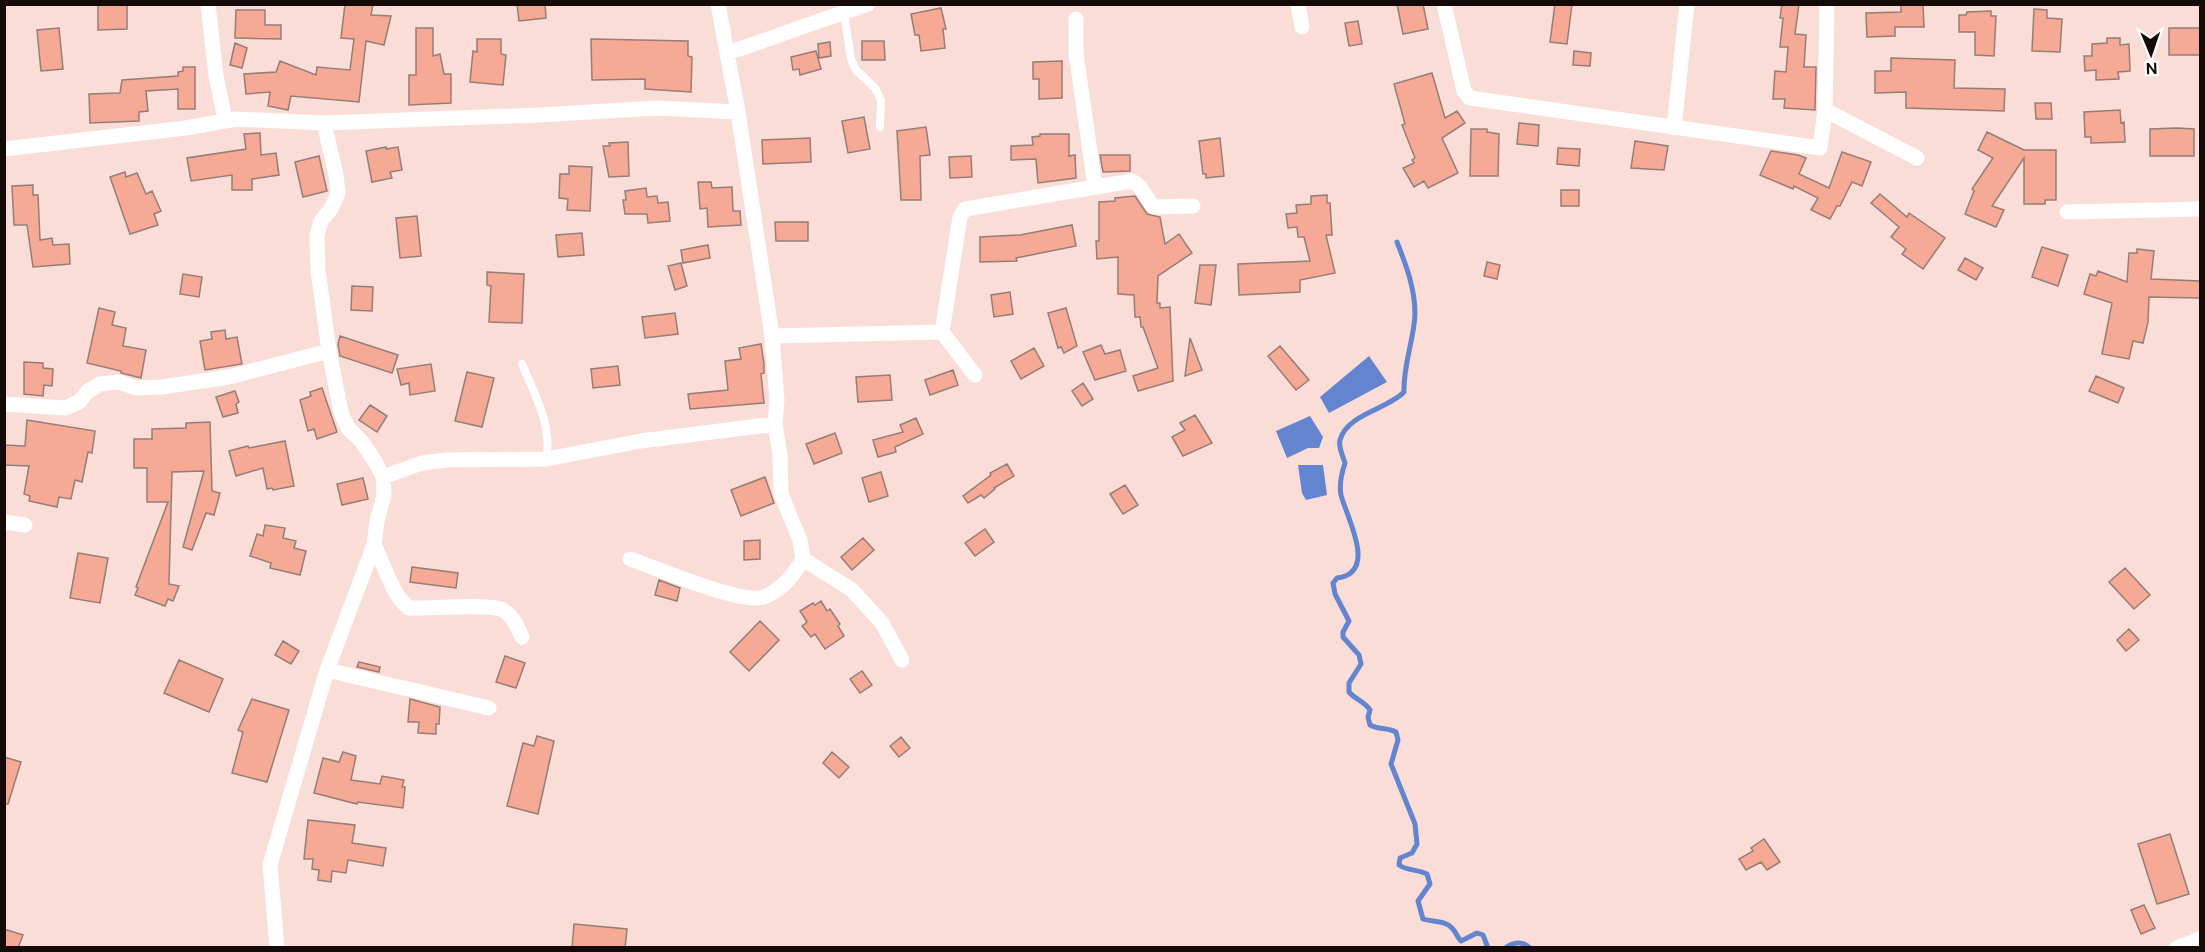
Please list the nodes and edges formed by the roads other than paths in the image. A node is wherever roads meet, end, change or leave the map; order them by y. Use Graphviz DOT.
graph roads {
  1 [pos="208,4"];
  2 [pos="718,4"];
  3 [pos="868,4"];
  4 [pos="1298,4"];
  5 [pos="1444,4"];
  6 [pos="1687,4"];
  7 [pos="1827,4"];
  8 [pos="844,13"];
  9 [pos="1076,19"];
  10 [pos="1302,27"];
  11 [pos="728,53"];
  12 [pos="1825,110"];
  13 [pos="738,112"];
  14 [pos="225,119"];
  15 [pos="324,123"];
  16 [pos="880,127"];
  17 [pos="1674,128"];
  18 [pos="4,150"];
  19 [pos="1917,158"];
  20 [pos="1095,187"];
  21 [pos="1193,206"];
  22 [pos="2200,209"];
  23 [pos="2067,212"];
  24 [pos="942,332"];
  25 [pos="772,336"];
  26 [pos="329,351"];
  27 [pos="522,364"];
  28 [pos="975,375"];
  29 [pos="4,404"];
  30 [pos="775,423"];
  31 [pos="546,459"];
  32 [pos="383,477"];
  33 [pos="4,522"];
  34 [pos="26,525"];
  35 [pos="374,545"];
  36 [pos="630,559"];
  37 [pos="803,559"];
  38 [pos="522,637"];
  39 [pos="902,660"];
  40 [pos="327,670"];
  41 [pos="489,708"];
  42 [pos="2200,939"];
  43 [pos="278,948"];
  44 [pos="2177,948"];
  1 -- 14 [label="street"];
  2 -- 11 [label="street"];
  3 -- 8 [label="street"];
  4 -- 10 [label="street"];
  5 -- 17 [label="street"];
  6 -- 17 [label="street"];
  7 -- 12 [label="street"];
  8 -- 11 [label="street"];
  8 -- 16 [label="lane"];
  9 -- 20 [label="street"];
  11 -- 13 [label="street"];
  12 -- 17 [label="street"];
  12 -- 19 [label="street"];
  13 -- 15 [label="street"];
  13 -- 25 [label="street"];
  14 -- 15 [label="street"];
  14 -- 18 [label="street"];
  15 -- 26 [label="street"];
  20 -- 21 [label="street"];
  20 -- 24 [label="street"];
  22 -- 23 [label="street"];
  24 -- 25 [label="street"];
  24 -- 28 [label="street"];
  25 -- 30 [label="street"];
  26 -- 29 [label="street"];
  26 -- 32 [label="street"];
  27 -- 31 [label="lane"];
  30 -- 31 [label="street"];
  30 -- 37 [label="street"];
  31 -- 32 [label="street"];
  32 -- 35 [label="street"];
  33 -- 34 [label="street"];
  35 -- 38 [label="street"];
  35 -- 40 [label="street"];
  36 -- 37 [label="street"];
  37 -- 39 [label="street"];
  40 -- 41 [label="street"];
  40 -- 43 [label="street"];
  42 -- 44 [label="street"];
}
